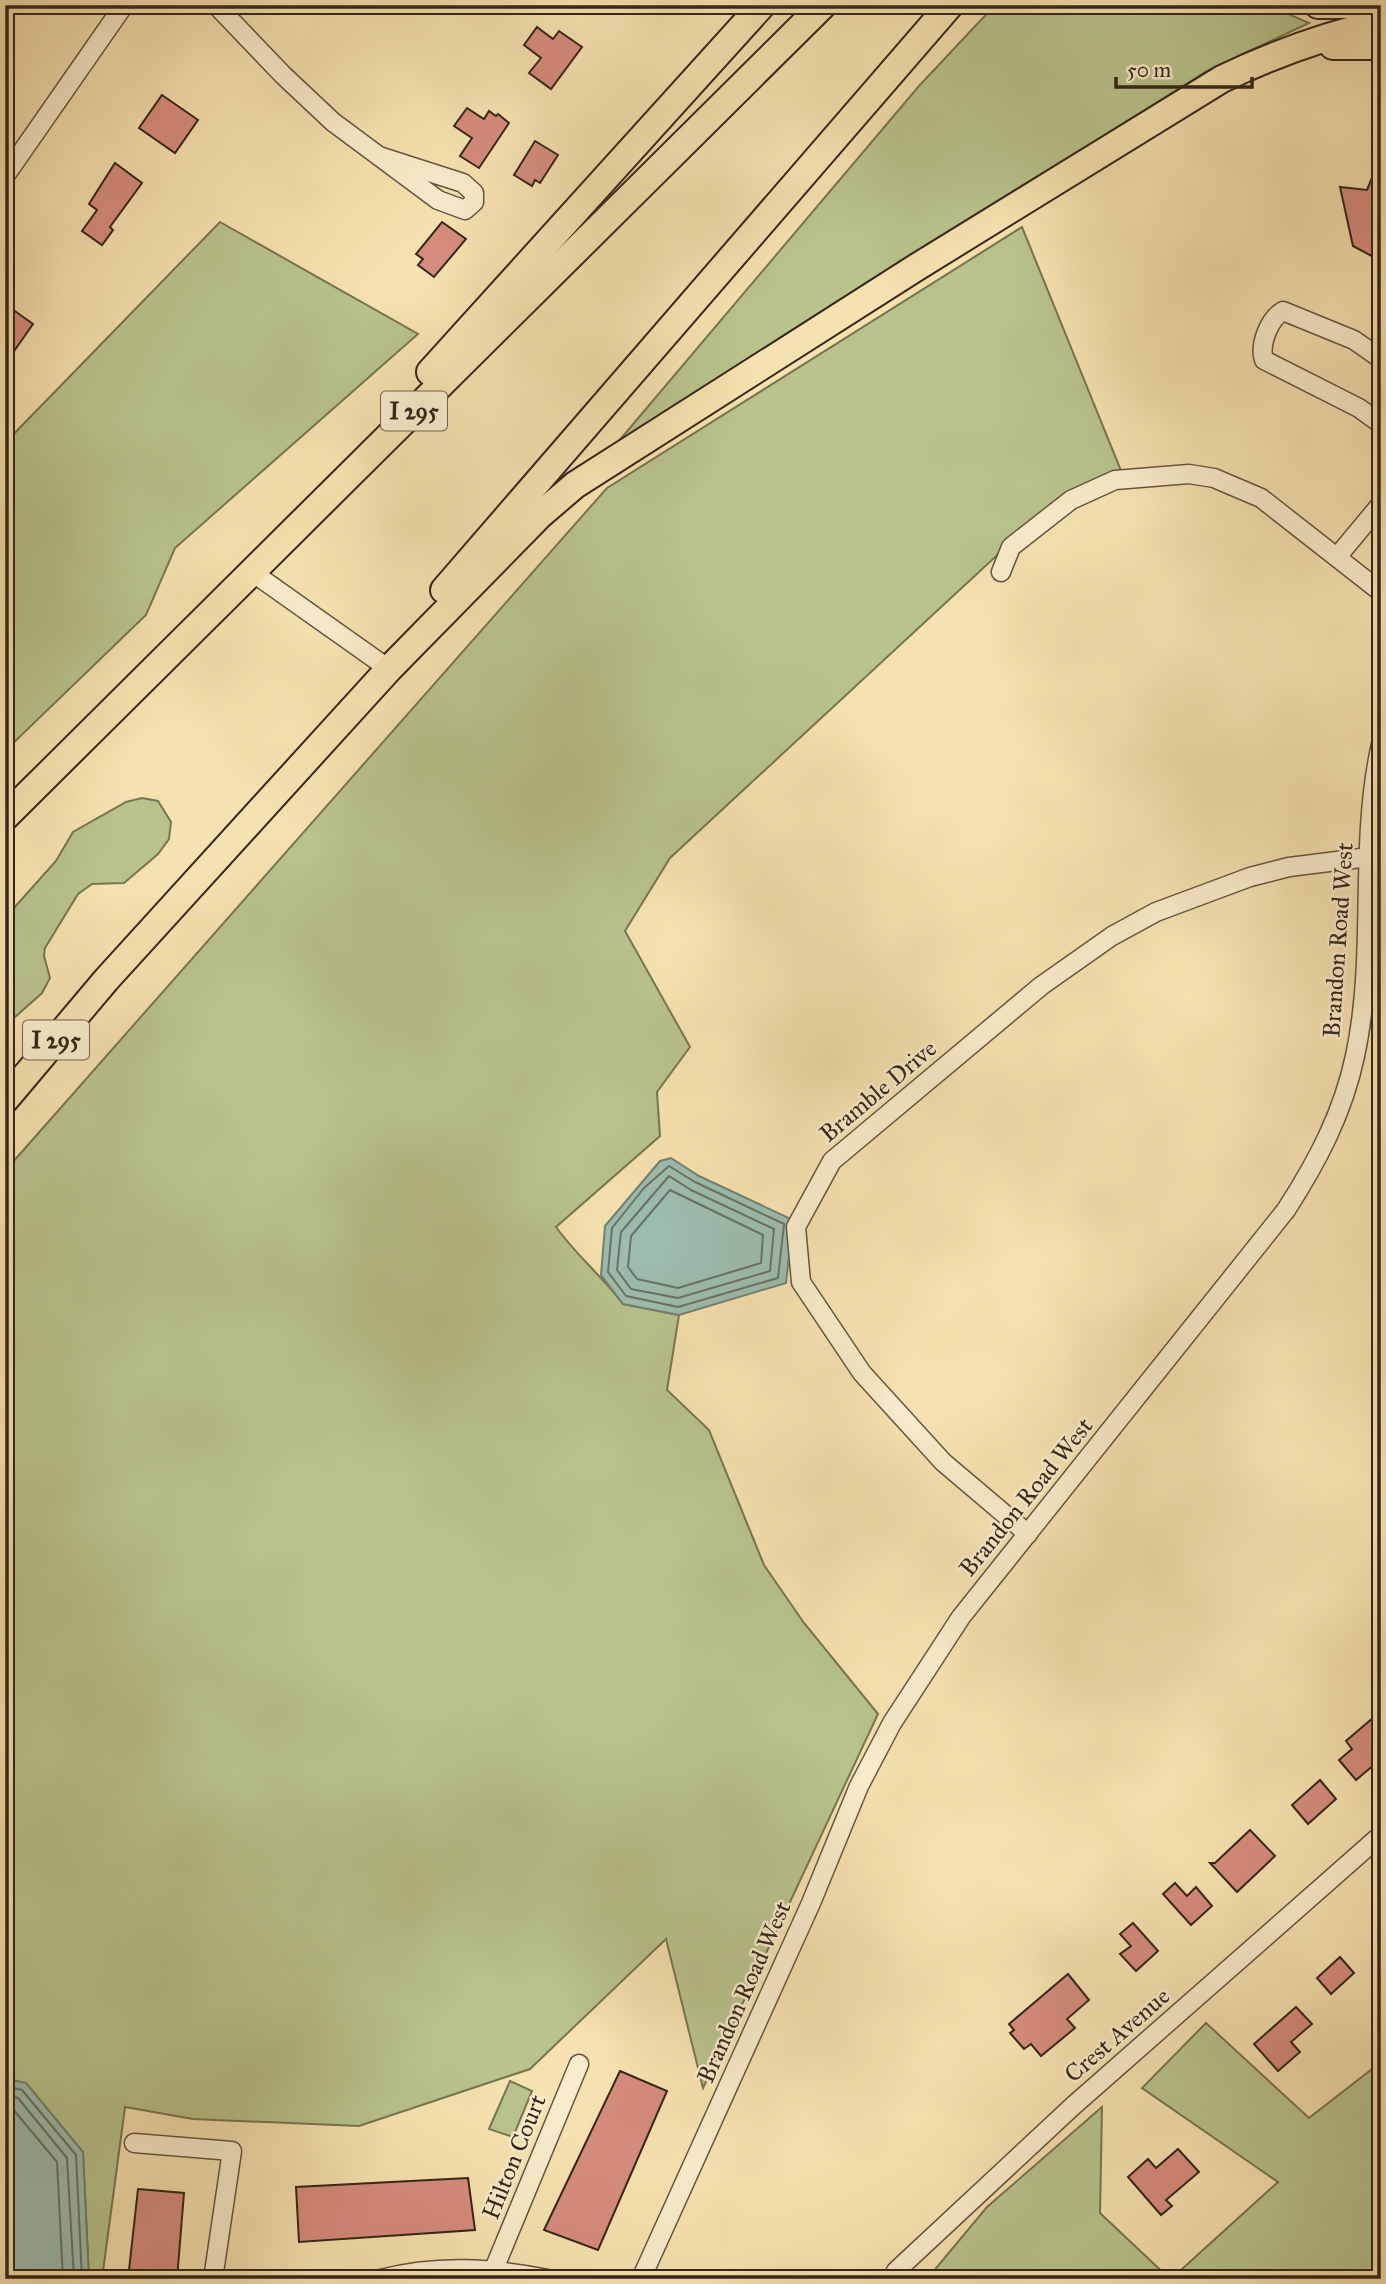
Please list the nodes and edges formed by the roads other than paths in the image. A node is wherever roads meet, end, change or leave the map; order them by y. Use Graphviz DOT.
graph roads {
  1 [pos="124,5"];
  2 [pos="216,5"];
  3 [pos="762,5"];
  4 [pos="823,5"];
  5 [pos="950,5"];
  6 [pos="1318,5"];
  7 [pos="1362,5"];
  8 [pos="1381,23"];
  9 [pos="1381,46"];
  10 [pos="1253,64"];
  11 [pos="379,156"];
  12 [pos="5,176"];
  13 [pos="1381,359"];
  14 [pos="1381,424"];
  15 [pos="1381,504"];
  16 [pos="1337,557"];
  17 [pos="252,572"];
  18 [pos="1001,572"];
  19 [pos="1381,592"];
  20 [pos="389,669"];
  21 [pos="128,695"];
  22 [pos="1381,744"];
  23 [pos="5,817"];
  24 [pos="1369,857"];
  25 [pos="5,1100"];
  26 [pos="1028,1534"];
  27 [pos="1381,1835"];
  28 [pos="579,2064"];
  29 [pos="134,2143"];
  30 [pos="494,2269"];
  31 [pos="213,2279"];
  32 [pos="381,2279"];
  33 [pos="548,2279"];
  34 [pos="641,2279"];
  35 [pos="892,2279"];
  1 -- 12 [label="street"];
  2 -- 11 [label="street"];
  3 -- 21 [label="highway"];
  4 -- 17 [label="highway, I 295"];
  5 -- 20 [label="highway, I 295"];
  6 -- 7 [label="highway"];
  8 -- 10 [label="highway"];
  9 -- 10 [label="highway"];
  10 -- 20 [label="highway"];
  11 -- 11 [label="street"];
  13 -- 14 [label="street"];
  15 -- 16 [label="street"];
  16 -- 18 [label="street"];
  16 -- 19 [label="street"];
  17 -- 20 [label="street"];
  17 -- 21 [label="highway, I 295"];
  20 -- 25 [label="highway, I 295"];
  21 -- 23 [label="highway, I 295"];
  22 -- 24 [label="street, Brandon Road West"];
  24 -- 26 [label="street, Brandon Road West"];
  24 -- 26 [label="street, Bramble Drive"];
  26 -- 34 [label="street, Brandon Road West"];
  27 -- 35 [label="street, Crest Avenue"];
  28 -- 30 [label="street, Hilton Court"];
  29 -- 31 [label="street"];
  30 -- 32 [label="street"];
  30 -- 33 [label="street"];
}
